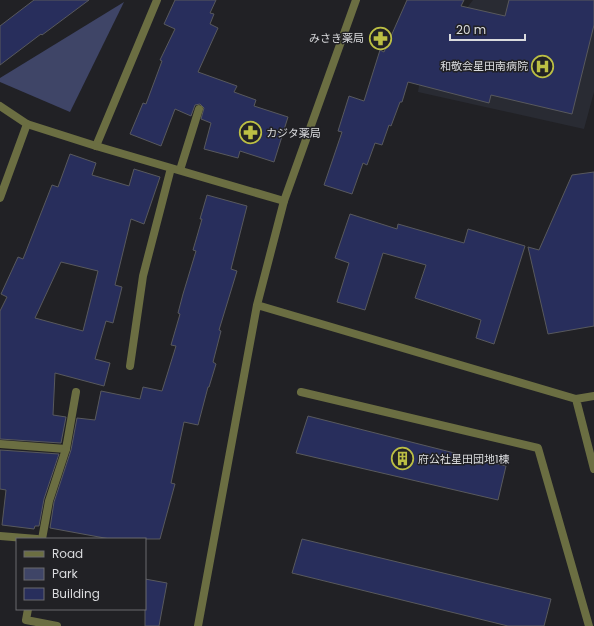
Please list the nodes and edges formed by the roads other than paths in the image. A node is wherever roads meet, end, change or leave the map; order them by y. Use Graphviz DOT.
graph roads {
  1 [pos="157,0"];
  2 [pos="356,0"];
  3 [pos="0,106"];
  4 [pos="199,110"];
  5 [pos="27,124"];
  6 [pos="96,146"];
  7 [pos="171,168"];
  8 [pos="180,170"];
  9 [pos="0,198"];
  10 [pos="284,201"];
  11 [pos="257,305"];
  12 [pos="130,366"];
  13 [pos="76,392"];
  14 [pos="301,392"];
  15 [pos="594,396"];
  16 [pos="576,399"];
  17 [pos="0,444"];
  18 [pos="66,449"];
  19 [pos="594,469"];
  20 [pos="0,536"];
  21 [pos="25,538"];
  22 [pos="42,538"];
  23 [pos="28,610"];
  24 [pos="57,626"];
  25 [pos="198,626"];
  26 [pos="589,626"];
  1 -- 6 [label="street"];
  2 -- 10 [label="street"];
  3 -- 5 [label="street"];
  4 -- 8 [label="street"];
  5 -- 6 [label="street"];
  5 -- 9 [label="street"];
  6 -- 7 [label="street"];
  7 -- 8 [label="street"];
  7 -- 12 [label="street"];
  8 -- 10 [label="street"];
  10 -- 11 [label="street"];
  11 -- 16 [label="street"];
  11 -- 25 [label="street"];
  13 -- 18 [label="street"];
  14 -- 26 [label="street"];
  15 -- 16 [label="street"];
  16 -- 19 [label="street"];
  17 -- 18 [label="street"];
  18 -- 22 [label="street"];
  20 -- 21 [label="street"];
  23 -- 24 [label="street"];
}
